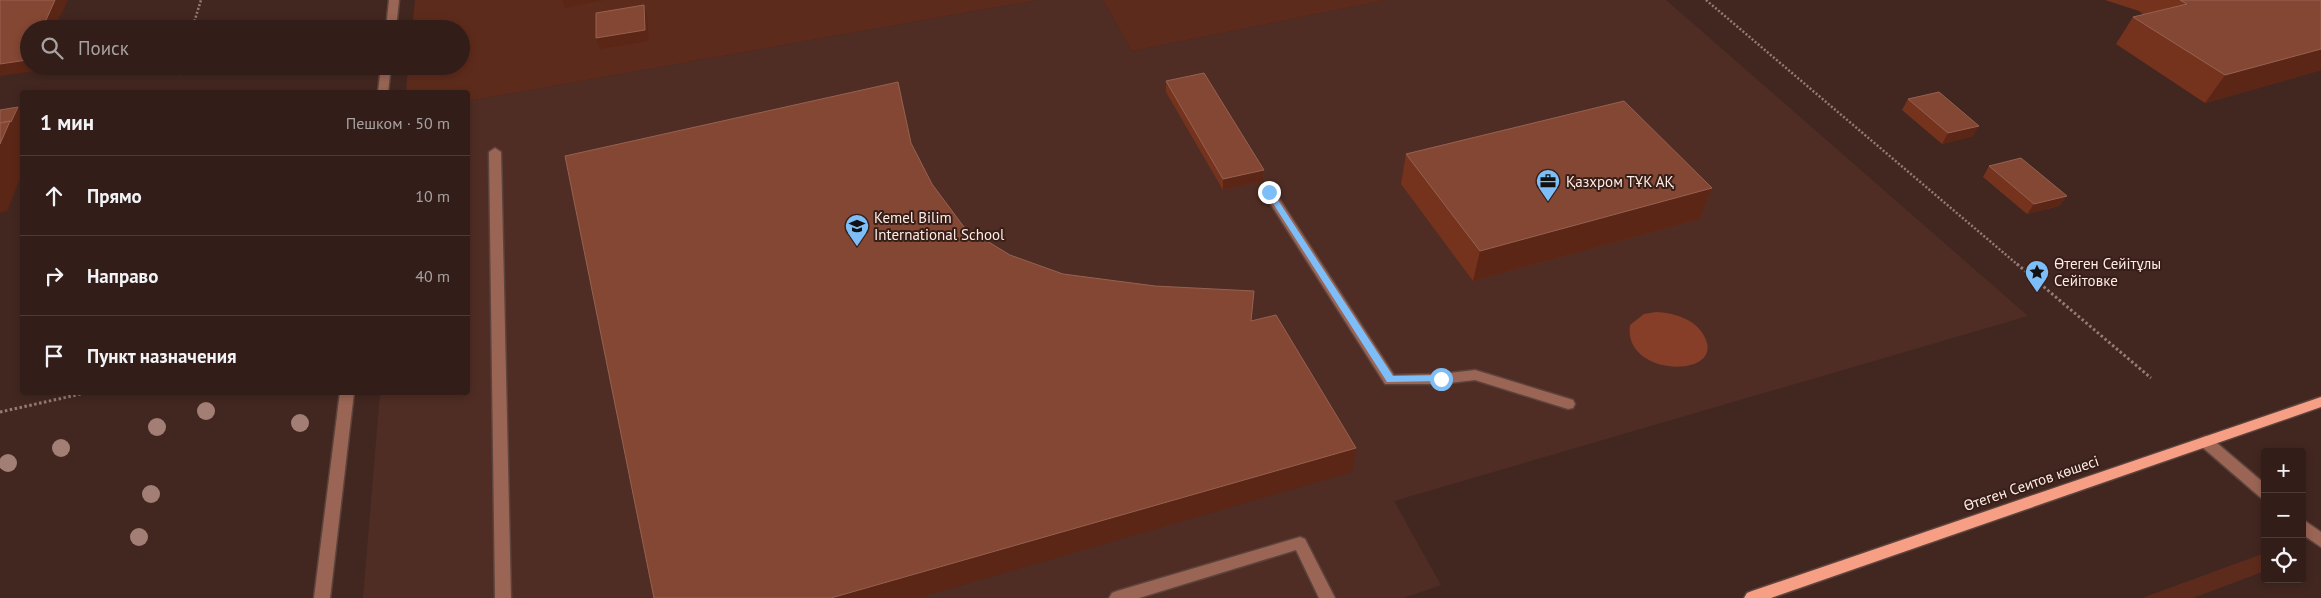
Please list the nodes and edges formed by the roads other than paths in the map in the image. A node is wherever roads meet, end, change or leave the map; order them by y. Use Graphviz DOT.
graph roads {
  1 [pos="394,0"];
  2 [pos="392,20"];
  3 [pos="385,75"];
  4 [pos="383,90"];
  5 [pos="495,152"];
  6 [pos="1269,192"];
  7 [pos="347,395"];
  8 [pos="2321,402"];
  9 [pos="1568,404"];
  10 [pos="2206,442"];
  11 [pos="2261,490"];
  12 [pos="2306,528"];
  13 [pos="2321,541"];
  14 [pos="322,598"];
  15 [pos="503,598"];
  16 [pos="1118,598"];
  17 [pos="1327,598"];
  18 [pos="1752,598"];
  1 -- 2 [label="street"];
  3 -- 4 [label="street"];
  5 -- 15 [label="street"];
  6 -- 9 [label="street"];
  7 -- 14 [label="street"];
  8 -- 10 [label="main road, Өтеген Сеитов көшесі"];
  10 -- 11 [label="street"];
  10 -- 18 [label="main road, Өтеген Сеитов көшесі"];
  12 -- 13 [label="street"];
  16 -- 17 [label="street"];
}
